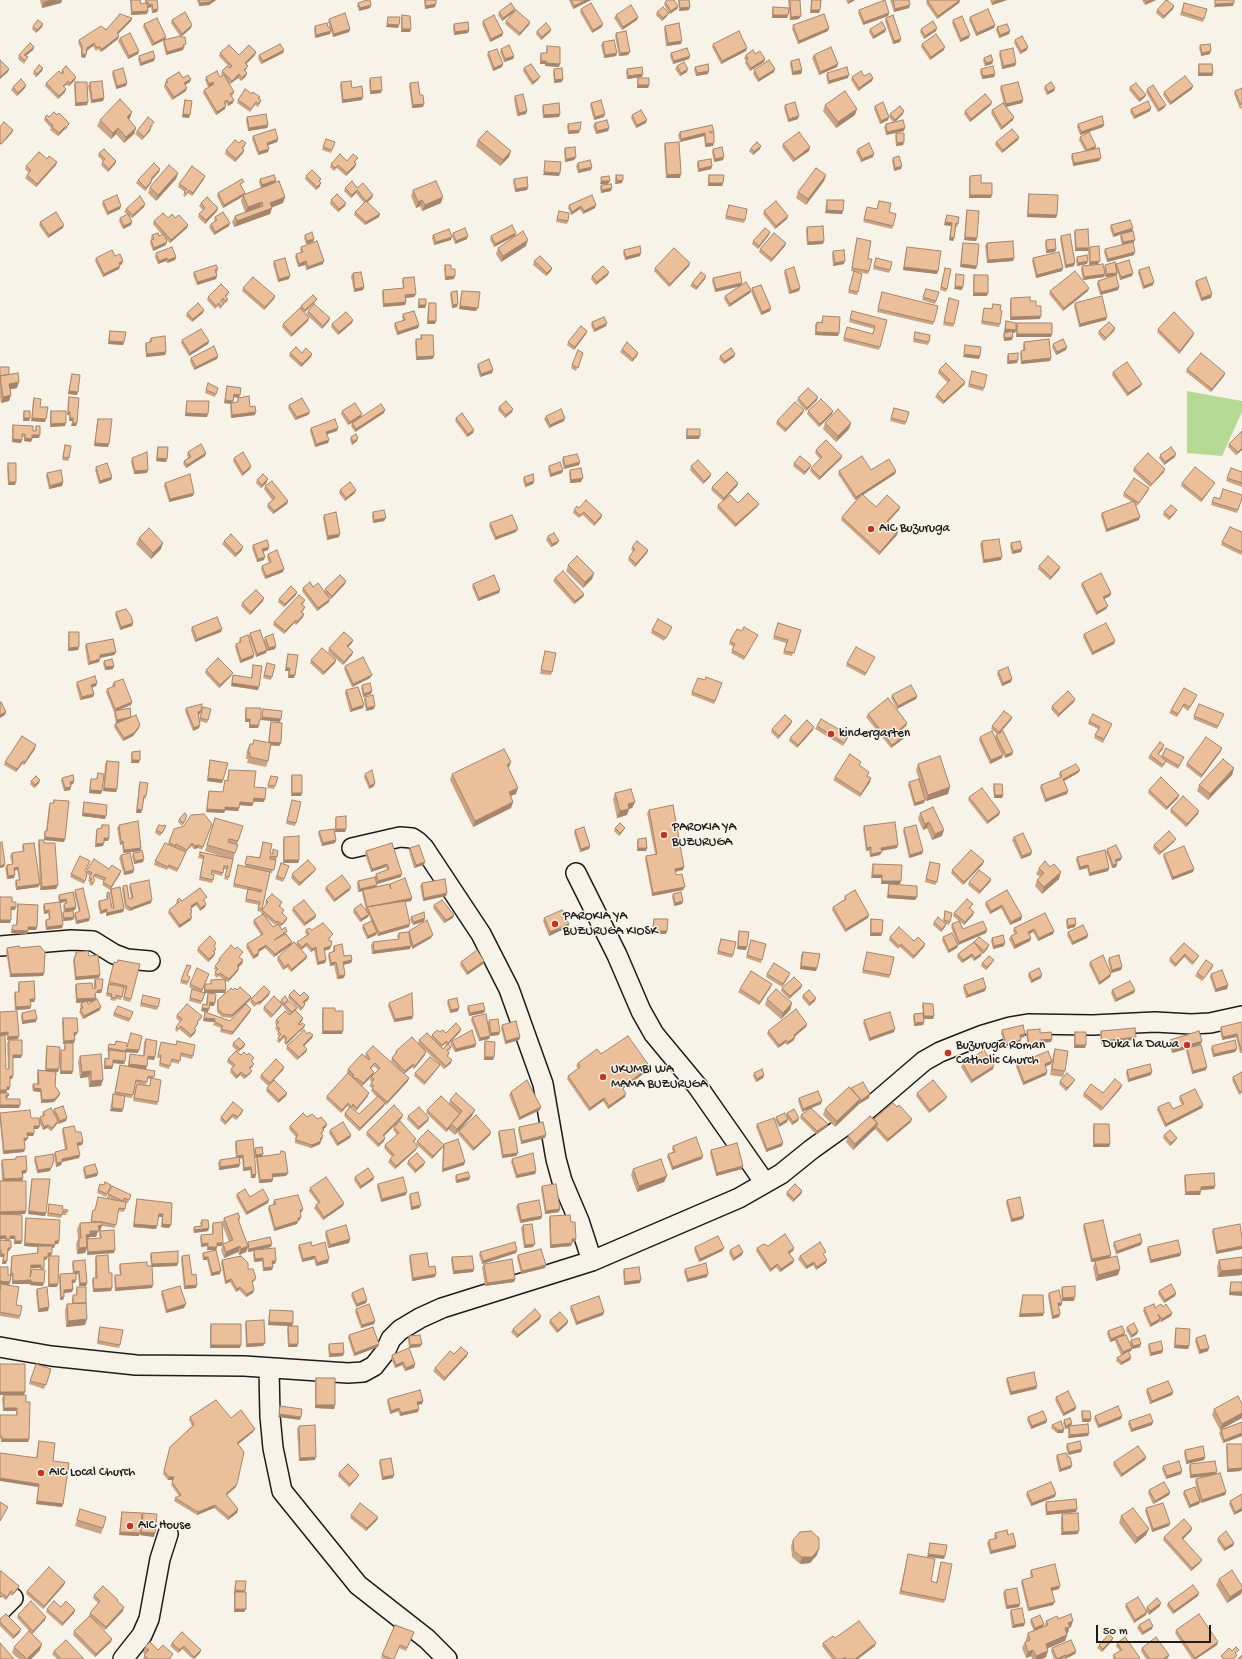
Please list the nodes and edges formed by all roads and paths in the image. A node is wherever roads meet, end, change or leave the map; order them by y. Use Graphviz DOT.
graph roads {
  1 [pos="352,848"];
  2 [pos="576,873"];
  3 [pos="0,946"];
  4 [pos="150,961"];
  5 [pos="1242,1016"];
  6 [pos="765,1184"];
  7 [pos="592,1261"];
  8 [pos="0,1347"];
  9 [pos="268,1368"];
  10 [pos="168,1534"];
  11 [pos="13,1598"];
  12 [pos="0,1611"];
  13 [pos="123,1659"];
  14 [pos="447,1659"];
  1 -- 7 [label="street"];
  2 -- 6 [label="street"];
  3 -- 4 [label="street"];
  5 -- 6 [label="street"];
  6 -- 7 [label="street"];
  7 -- 9 [label="street"];
  8 -- 9 [label="street"];
  9 -- 14 [label="street"];
  10 -- 13 [label="street"];
  11 -- 12 [label="street"];
}
